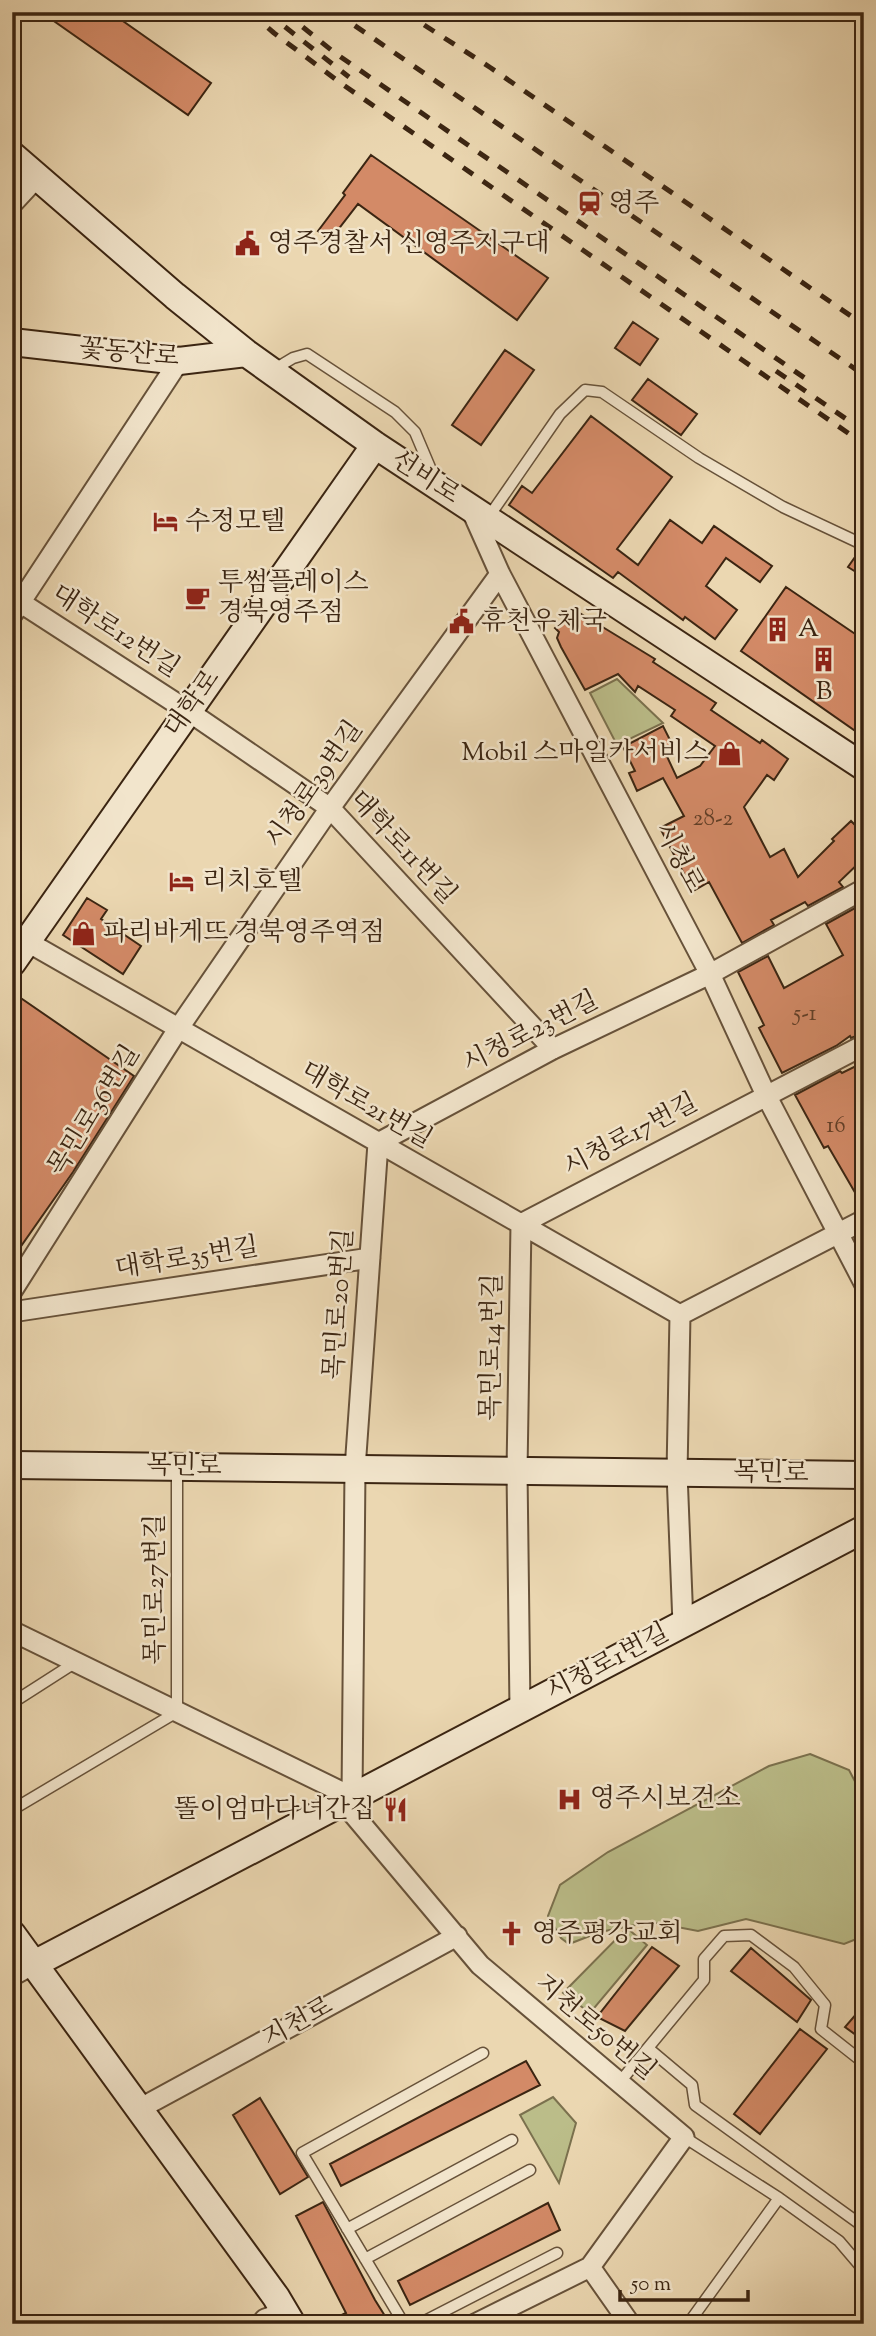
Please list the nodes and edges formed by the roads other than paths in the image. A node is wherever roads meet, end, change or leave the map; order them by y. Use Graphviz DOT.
graph roads {
  1 [pos="12,155"];
  2 [pos="37,177"];
  3 [pos="12,204"];
  4 [pos="12,342"];
  5 [pos="246,353"];
  6 [pos="179,361"];
  7 [pos="271,371"];
  8 [pos="375,445"];
  9 [pos="439,487"];
  10 [pos="479,513"];
  11 [pos="864,545"];
  12 [pos="500,573"];
  13 [pos="15,604"];
  14 [pos="188,711"];
  15 [pos="864,767"];
  16 [pos="330,807"];
  17 [pos="864,889"];
  18 [pos="20,937"];
  19 [pos="12,963"];
  20 [pos="710,974"];
  21 [pos="178,1029"];
  22 [pos="864,1045"];
  23 [pos="552,1049"];
  24 [pos="766,1095"];
  25 [pos="377,1143"];
  26 [pos="864,1220"];
  27 [pos="520,1224"];
  28 [pos="838,1234"];
  29 [pos="370,1258"];
  30 [pos="864,1283"];
  31 [pos="12,1291"];
  32 [pos="12,1312"];
  33 [pos="680,1315"];
  34 [pos="12,1465"];
  35 [pos="177,1466"];
  36 [pos="355,1469"];
  37 [pos="517,1471"];
  38 [pos="677,1472"];
  39 [pos="864,1475"];
  40 [pos="864,1529"];
  41 [pos="683,1624"];
  42 [pos="12,1631"];
  43 [pos="76,1662"];
  44 [pos="12,1703"];
  45 [pos="520,1709"];
  46 [pos="177,1712"];
  47 [pos="348,1800"];
  48 [pos="12,1810"];
  49 [pos="12,1934"];
  50 [pos="457,1936"];
  51 [pos="23,1970"];
  52 [pos="648,2048"];
  53 [pos="483,2053"];
  54 [pos="864,2057"];
  55 [pos="618,2083"];
  56 [pos="139,2109"];
  57 [pos="684,2137"];
  58 [pos="512,2140"];
  59 [pos="530,2170"];
  60 [pos="779,2198"];
  61 [pos="864,2227"];
  62 [pos="347,2229"];
  63 [pos="557,2253"];
  64 [pos="365,2259"];
  65 [pos="590,2267"];
  66 [pos="862,2267"];
  67 [pos="288,2318"];
  68 [pos="261,2324"];
  69 [pos="404,2324"];
  70 [pos="419,2324"];
  71 [pos="475,2324"];
  72 [pos="630,2324"];
  73 [pos="688,2324"];
  1 -- 2 [label="main road, 선비로"];
  2 -- 3 [label="street"];
  2 -- 5 [label="main road, 선비로"];
  4 -- 6 [label="main road, 꽃동산로"];
  5 -- 6 [label="main road, 꽃동산로"];
  5 -- 7 [label="main road, 선비로"];
  6 -- 13 [label="street"];
  7 -- 8 [label="main road, 선비로"];
  7 -- 9 [label="lane"];
  8 -- 9 [label="main road, 선비로"];
  8 -- 14 [label="main road, 대학로"];
  9 -- 10 [label="main road, 선비로"];
  10 -- 11 [label="lane"];
  10 -- 12 [label="street, 시청로"];
  10 -- 15 [label="main road, 선비로"];
  12 -- 16 [label="street, 시청로39번길"];
  12 -- 20 [label="street, 시청로"];
  13 -- 14 [label="street, 대학로12번길"];
  14 -- 16 [label="street, 대학로11번길"];
  14 -- 18 [label="main road, 대학로"];
  16 -- 21 [label="street, 시청로39번길"];
  16 -- 23 [label="street, 대학로11번길"];
  17 -- 20 [label="street, 시청로23번길"];
  18 -- 19 [label="main road, 대학로"];
  18 -- 21 [label="street, 대학로21번길"];
  20 -- 23 [label="street, 시청로23번길"];
  20 -- 24 [label="street, 시청로"];
  21 -- 25 [label="street, 대학로21번길"];
  21 -- 31 [label="street, 목민로36번길"];
  22 -- 24 [label="street, 시청로17번길"];
  23 -- 25 [label="street, 시청로23번길"];
  24 -- 27 [label="street, 시청로17번길"];
  24 -- 28 [label="street, 시청로"];
  25 -- 27 [label="street, 대학로21번길"];
  25 -- 29 [label="street, 목민로20번길"];
  26 -- 28 [label="street"];
  27 -- 33 [label="street, 대학로21번길"];
  27 -- 37 [label="street, 목민로14번길"];
  28 -- 30 [label="street, 시청로"];
  28 -- 33 [label="street"];
  29 -- 32 [label="street, 대학로35번길"];
  29 -- 36 [label="street, 목민로20번길"];
  33 -- 38 [label="street"];
  34 -- 35 [label="main road, 목민로"];
  35 -- 36 [label="main road, 목민로"];
  35 -- 46 [label="lane, 목민로27번길"];
  36 -- 37 [label="main road, 목민로"];
  36 -- 47 [label="street"];
  37 -- 38 [label="main road, 목민로"];
  37 -- 45 [label="street"];
  38 -- 39 [label="main road, 목민로"];
  38 -- 41 [label="street"];
  40 -- 41 [label="main road, 시청로1번길"];
  41 -- 45 [label="main road, 시청로1번길"];
  42 -- 43 [label="street"];
  43 -- 44 [label="lane"];
  43 -- 46 [label="street"];
  45 -- 47 [label="main road, 시청로1번길"];
  46 -- 47 [label="street"];
  46 -- 48 [label="lane"];
  47 -- 50 [label="street, 지천로50번길"];
  47 -- 51 [label="main road, 시청로1번길"];
  49 -- 51 [label="main road"];
  50 -- 55 [label="street, 지천로50번길"];
  50 -- 56 [label="street, 지천로"];
  51 -- 56 [label="main road"];
  52 -- 54 [label="lane"];
  52 -- 55 [label="lane"];
  52 -- 61 [label="lane"];
  53 -- 62 [label="lane"];
  55 -- 57 [label="street, 지천로50번길"];
  56 -- 67 [label="main road"];
  57 -- 60 [label="lane"];
  57 -- 65 [label="street"];
  58 -- 62 [label="lane"];
  59 -- 64 [label="lane"];
  60 -- 66 [label="lane"];
  60 -- 73 [label="lane"];
  62 -- 64 [label="lane"];
  63 -- 70 [label="lane"];
  64 -- 69 [label="lane"];
  65 -- 71 [label="street"];
  65 -- 72 [label="street"];
  67 -- 68 [label="street"];
}
